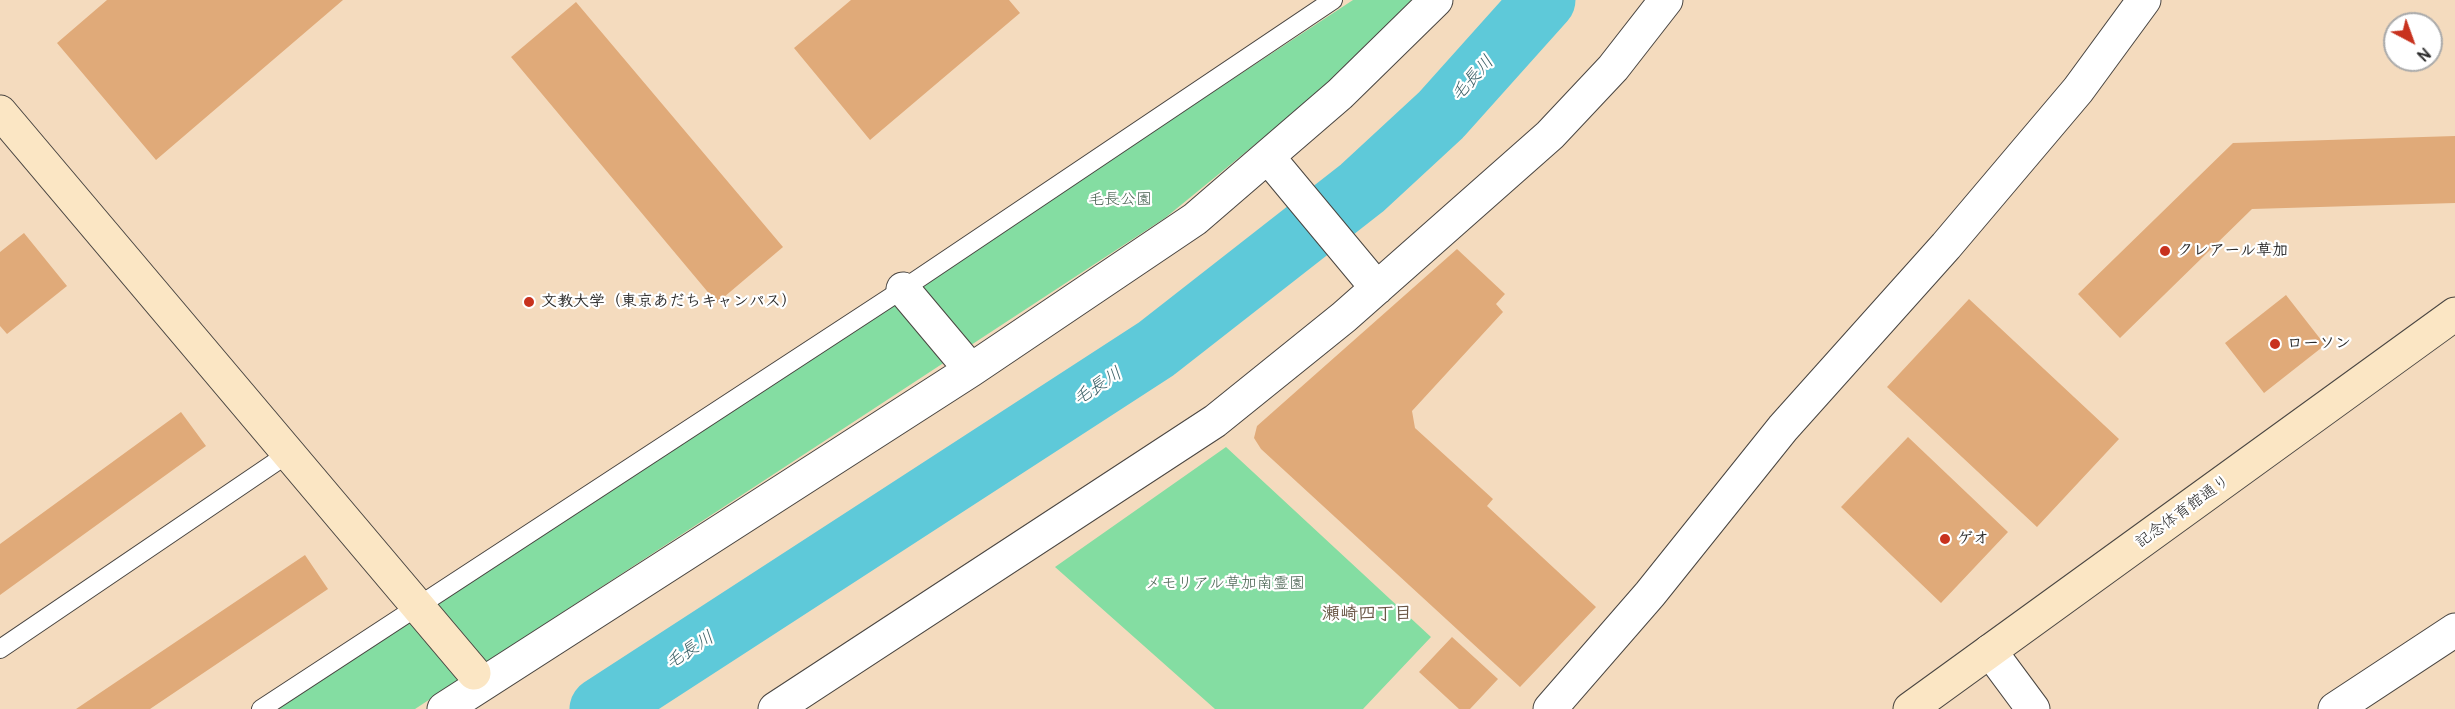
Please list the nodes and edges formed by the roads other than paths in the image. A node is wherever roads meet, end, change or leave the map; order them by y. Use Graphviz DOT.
graph roads {
  1 [pos="1333,0"];
  2 [pos="1436,0"];
  3 [pos="1666,0"];
  4 [pos="2144,0"];
  5 [pos="0,112"];
  6 [pos="1275,167"];
  7 [pos="1372,283"];
  8 [pos="903,290"];
  9 [pos="2455,314"];
  10 [pos="971,370"];
  11 [pos="288,453"];
  12 [pos="418,607"];
  13 [pos="2455,630"];
  14 [pos="0,649"];
  15 [pos="1990,651"];
  16 [pos="479,678"];
  17 [pos="261,709"];
  18 [pos="444,709"];
  19 [pos="775,709"];
  20 [pos="1550,709"];
  21 [pos="1910,709"];
  22 [pos="2032,709"];
  23 [pos="2335,709"];
  1 -- 8 [label="lane"];
  2 -- 6 [label="street"];
  3 -- 7 [label="street"];
  4 -- 20 [label="street"];
  5 -- 11 [label="street"];
  6 -- 7 [label="street"];
  6 -- 10 [label="street"];
  7 -- 19 [label="street"];
  8 -- 10 [label="street"];
  8 -- 12 [label="lane"];
  9 -- 15 [label="street, 記念体育館通り"];
  10 -- 16 [label="street"];
  11 -- 12 [label="street"];
  11 -- 14 [label="lane"];
  12 -- 16 [label="street"];
  12 -- 17 [label="lane"];
  13 -- 23 [label="street"];
  15 -- 21 [label="street, 記念体育館通り"];
  15 -- 22 [label="street"];
  16 -- 18 [label="street"];
}
